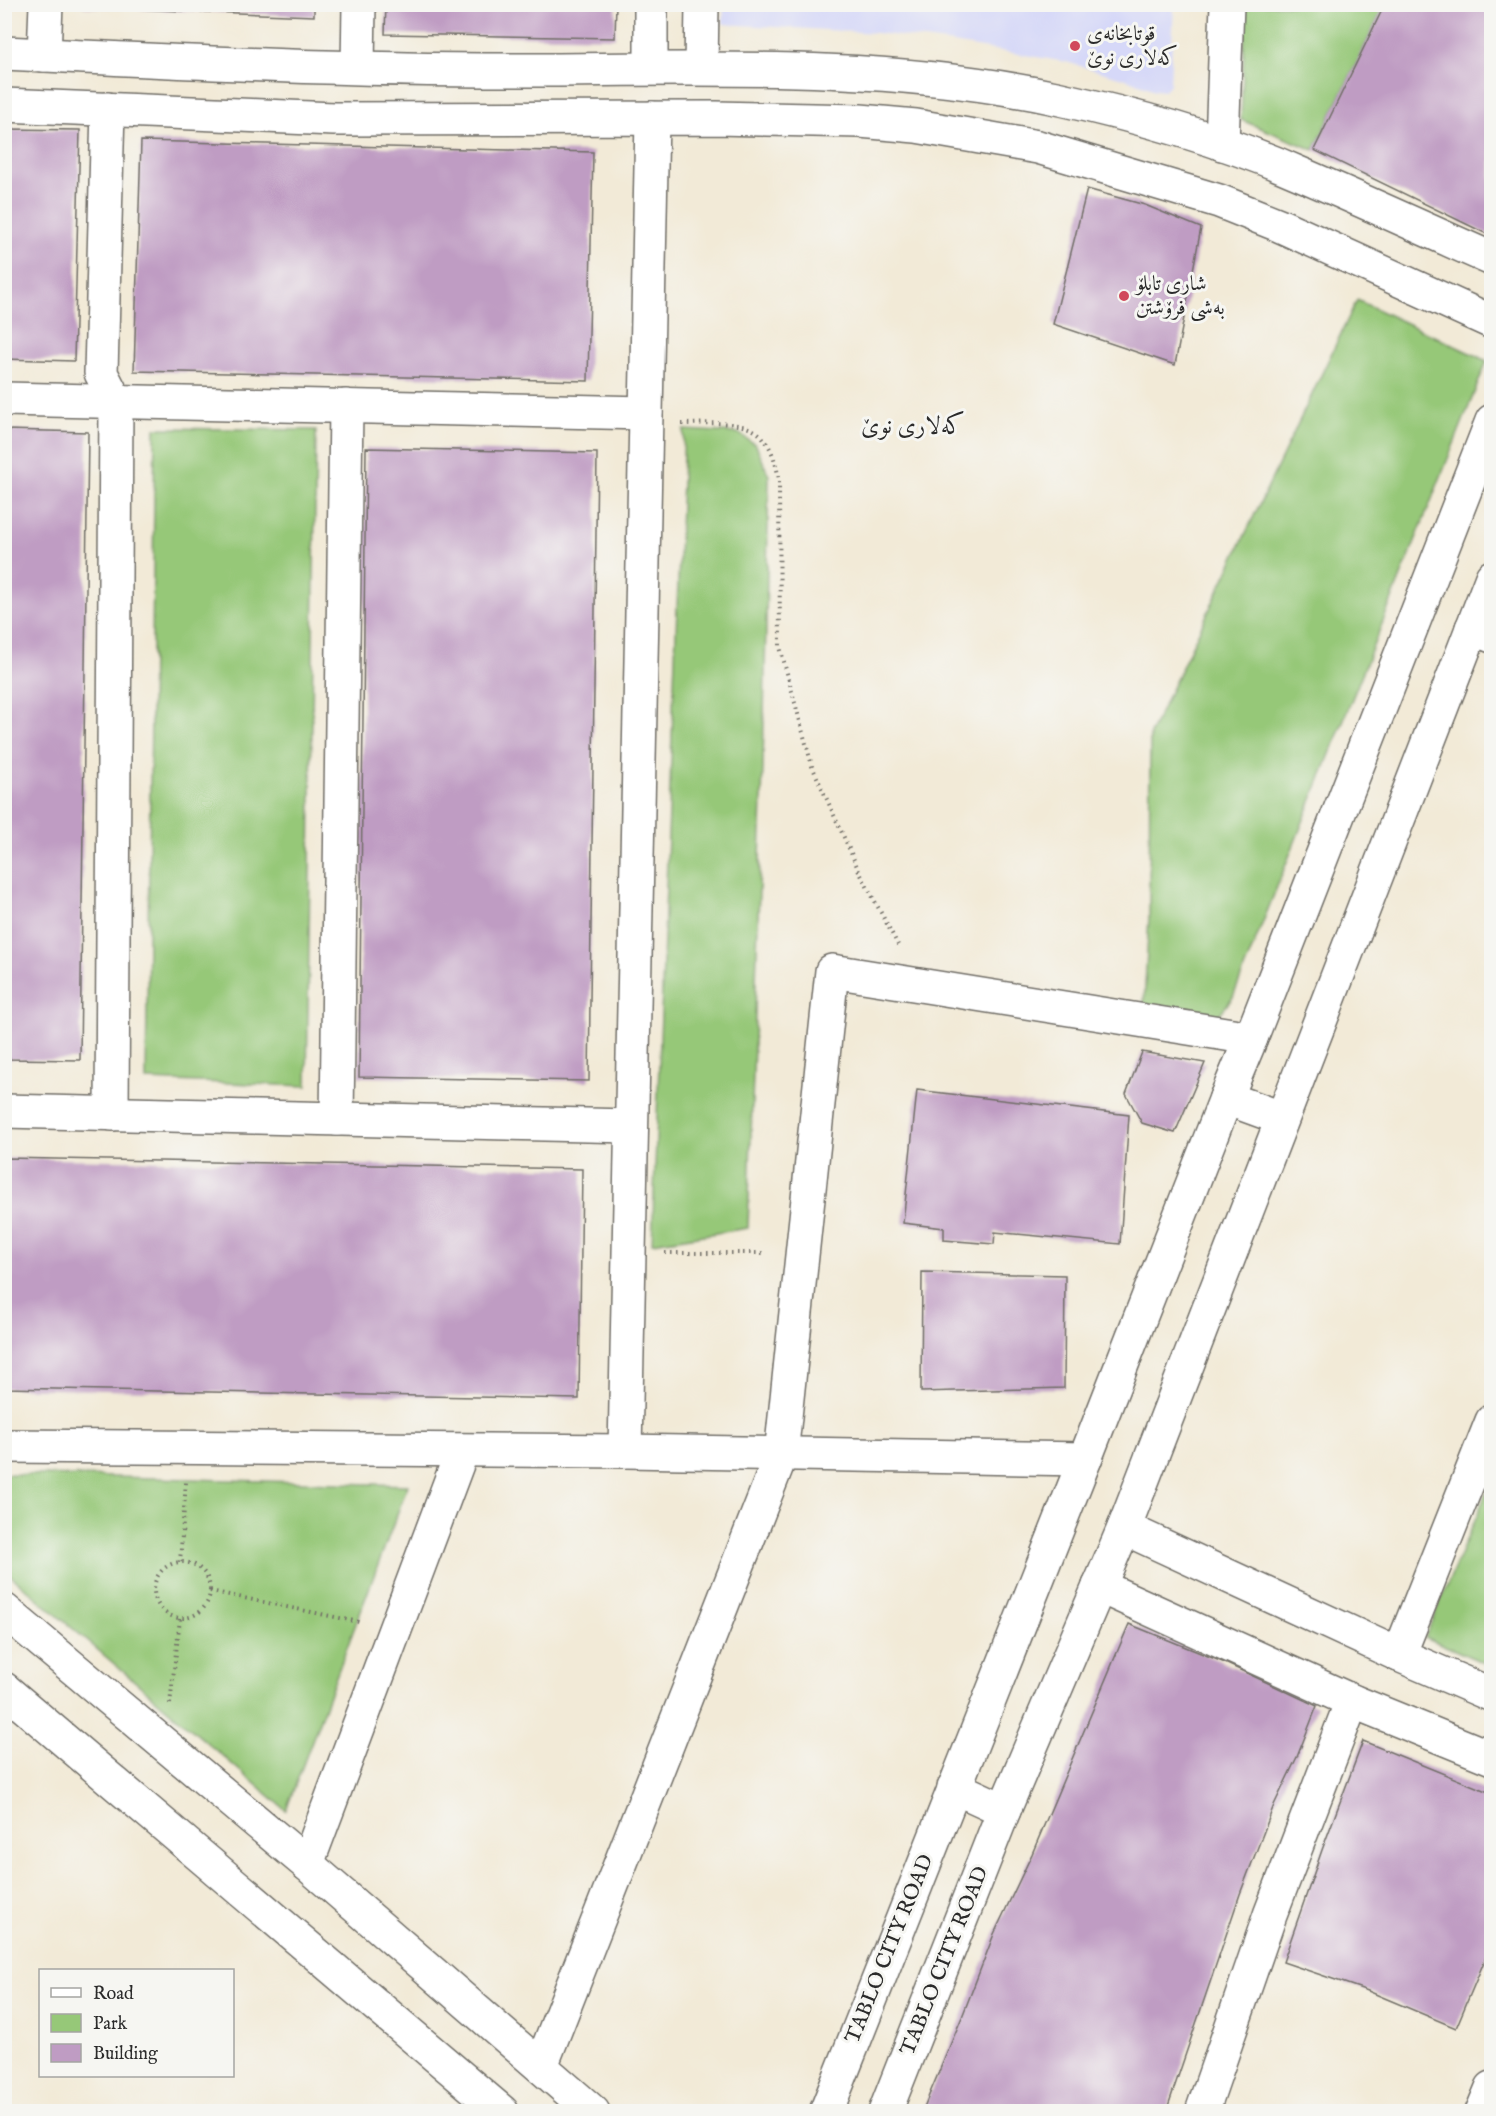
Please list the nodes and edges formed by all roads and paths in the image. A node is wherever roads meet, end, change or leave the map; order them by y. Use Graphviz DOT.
graph roads {
  1 [pos="46,4"];
  2 [pos="360,4"];
  3 [pos="651,4"];
  4 [pos="702,4"];
  5 [pos="1227,4"];
  6 [pos="4,53"];
  7 [pos="44,55"];
  8 [pos="358,67"];
  9 [pos="651,68"];
  10 [pos="701,68"];
  11 [pos="1054,98"];
  12 [pos="4,105"];
  13 [pos="108,110"];
  14 [pos="652,118"];
  15 [pos="1222,144"];
  16 [pos="1038,147"];
  17 [pos="1491,259"];
  18 [pos="1491,322"];
  19 [pos="4,399"];
  20 [pos="116,402"];
  21 [pos="346,406"];
  22 [pos="645,419"];
  23 [pos="1491,422"];
  24 [pos="1491,577"];
  25 [pos="1482,632"];
  26 [pos="919,986"];
  27 [pos="1251,1038"];
  28 [pos="1226,1098"];
  29 [pos="4,1111"];
  30 [pos="112,1114"];
  31 [pos="1281,1118"];
  32 [pos="337,1119"];
  33 [pos="631,1126"];
  34 [pos="629,1253"];
  35 [pos="802,1253"];
  36 [pos="1491,1421"];
  37 [pos="4,1446"];
  38 [pos="189,1448"];
  39 [pos="462,1451"];
  40 [pos="625,1451"];
  41 [pos="781,1455"];
  42 [pos="1085,1459"];
  43 [pos="1124,1528"];
  44 [pos="180,1562"];
  45 [pos="1099,1586"];
  46 [pos="210,1591"];
  47 [pos="4,1610"];
  48 [pos="180,1618"];
  49 [pos="395,1629"];
  50 [pos="1399,1655"];
  51 [pos="4,1689"];
  52 [pos="1491,1695"];
  53 [pos="1352,1701"];
  54 [pos="165,1745"];
  55 [pos="1491,1758"];
  56 [pos="954,1787"];
  57 [pos="1004,1810"];
  58 [pos="308,1864"];
  59 [pos="541,2066"];
  60 [pos="1491,2088"];
  61 [pos="502,2112"];
  62 [pos="593,2112"];
  63 [pos="826,2112"];
  64 [pos="885,2112"];
  65 [pos="1202,2112"];
  66 [pos="1482,2112"];
  1 -- 7 [label="street"];
  2 -- 8 [label="street"];
  3 -- 9 [label="street"];
  4 -- 10 [label="street"];
  5 -- 15 [label="street"];
  6 -- 7 [label="street"];
  7 -- 8 [label="street"];
  8 -- 9 [label="street"];
  9 -- 10 [label="street"];
  10 -- 11 [label="street"];
  11 -- 15 [label="street"];
  11 -- 16 [label="street"];
  12 -- 13 [label="street"];
  13 -- 14 [label="street"];
  13 -- 20 [label="street"];
  14 -- 16 [label="street"];
  14 -- 22 [label="street"];
  15 -- 17 [label="street"];
  16 -- 18 [label="street"];
  19 -- 20 [label="street"];
  20 -- 21 [label="street"];
  20 -- 30 [label="street"];
  21 -- 22 [label="street"];
  21 -- 32 [label="street"];
  22 -- 26 [label="path"];
  22 -- 33 [label="street"];
  23 -- 27 [label="street, TABLO CITY ROAD"];
  24 -- 25 [label="street, TABLO CITY ROAD"];
  25 -- 31 [label="street, TABLO CITY ROAD"];
  26 -- 27 [label="street"];
  26 -- 35 [label="street"];
  27 -- 28 [label="street, TABLO CITY ROAD"];
  28 -- 31 [label="street"];
  28 -- 42 [label="street, TABLO CITY ROAD"];
  29 -- 30 [label="street"];
  30 -- 32 [label="street"];
  31 -- 43 [label="street, TABLO CITY ROAD"];
  32 -- 33 [label="street"];
  33 -- 34 [label="street"];
  34 -- 35 [label="path"];
  34 -- 40 [label="street"];
  35 -- 41 [label="street"];
  36 -- 50 [label="street"];
  37 -- 38 [label="street"];
  38 -- 39 [label="street"];
  38 -- 44 [label="path"];
  39 -- 40 [label="street"];
  39 -- 49 [label="street"];
  40 -- 41 [label="street"];
  41 -- 42 [label="street"];
  41 -- 59 [label="street"];
  42 -- 56 [label="street, TABLO CITY ROAD"];
  43 -- 45 [label="street, TABLO CITY ROAD"];
  43 -- 50 [label="street"];
  44 -- 46 [label="path"];
  44 -- 48 [label="path"];
  45 -- 53 [label="street"];
  45 -- 57 [label="street, TABLO CITY ROAD"];
  46 -- 48 [label="path"];
  46 -- 49 [label="path"];
  47 -- 54 [label="street"];
  48 -- 54 [label="path"];
  49 -- 58 [label="street"];
  50 -- 52 [label="street"];
  51 -- 61 [label="street"];
  53 -- 55 [label="street"];
  53 -- 65 [label="street"];
  54 -- 58 [label="street"];
  56 -- 57 [label="street"];
  56 -- 63 [label="street, TABLO CITY ROAD"];
  57 -- 64 [label="street, TABLO CITY ROAD"];
  58 -- 59 [label="street"];
  59 -- 62 [label="street"];
  60 -- 66 [label="street"];
}
